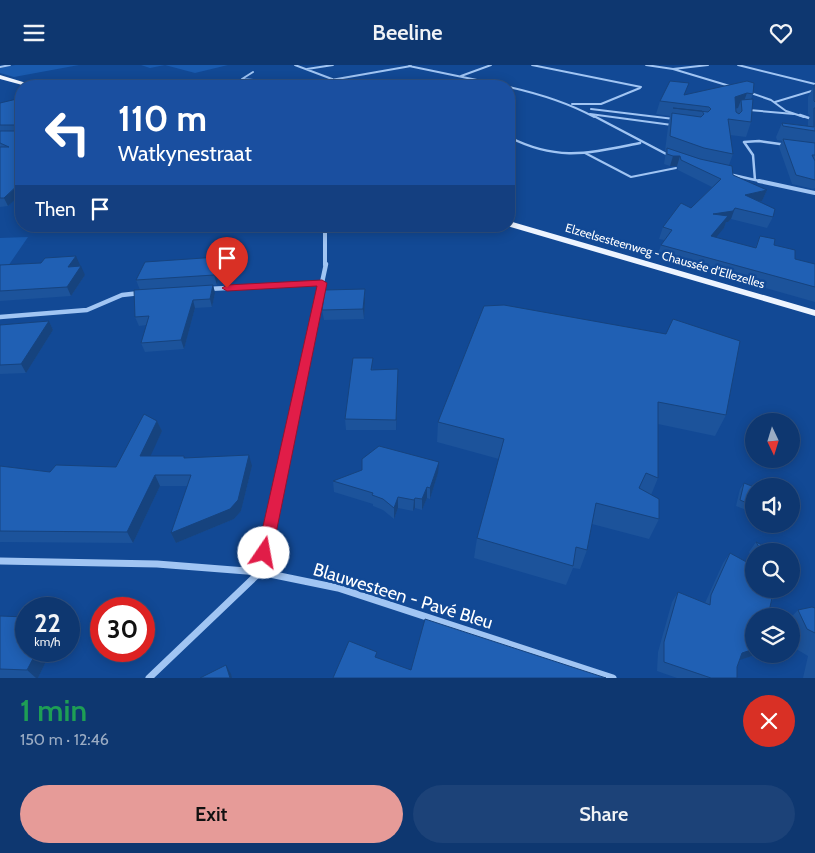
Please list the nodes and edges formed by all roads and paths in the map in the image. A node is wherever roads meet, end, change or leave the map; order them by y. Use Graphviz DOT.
graph roads {
  1 [pos="10,65"];
  2 [pos="295,65"];
  3 [pos="333,65"];
  4 [pos="406,65"];
  5 [pos="491,65"];
  6 [pos="532,65"];
  7 [pos="646,65"];
  8 [pos="708,65"];
  9 [pos="738,65"];
  10 [pos="2,66"];
  11 [pos="411,66"];
  12 [pos="306,69"];
  13 [pos="673,69"];
  14 [pos="253,72"];
  15 [pos="460,76"];
  16 [pos="0,77"];
  17 [pos="253,80"];
  18 [pos="332,80"];
  19 [pos="477,80"];
  20 [pos="15,81"];
  21 [pos="815,84"];
  22 [pos="733,87"];
  23 [pos="515,89"];
  24 [pos="742,90"];
  25 [pos="815,90"];
  26 [pos="775,102"];
  27 [pos="570,104"];
  28 [pos="601,104"];
  29 [pos="591,109"];
  30 [pos="743,109"];
  31 [pos="589,114"];
  32 [pos="794,114"];
  33 [pos="815,119"];
  34 [pos="676,120"];
  35 [pos="677,125"];
  36 [pos="515,141"];
  37 [pos="641,142"];
  38 [pos="796,146"];
  39 [pos="585,153"];
  40 [pos="673,157"];
  41 [pos="676,168"];
  42 [pos="725,173"];
  43 [pos="755,180"];
  44 [pos="815,193"];
  45 [pos="515,226"];
  46 [pos="325,232"];
  47 [pos="322,283"];
  48 [pos="198,290"];
  49 [pos="151,293"];
  50 [pos="815,313"];
  51 [pos="0,317"];
  52 [pos="0,561"];
  53 [pos="260,572"];
  54 [pos="149,678"];
  55 [pos="614,678"];
  1 -- 10 [label="street"];
  2 -- 12 [label="street"];
  3 -- 12 [label="street"];
  4 -- 11 [label="street"];
  5 -- 15 [label="street"];
  6 -- 28 [label="street"];
  7 -- 13 [label="street"];
  8 -- 13 [label="street"];
  9 -- 21 [label="street"];
  11 -- 15 [label="street"];
  11 -- 18 [label="street"];
  12 -- 18 [label="street"];
  13 -- 22 [label="street"];
  14 -- 17 [label="street"];
  15 -- 19 [label="street"];
  16 -- 20 [label="main road"];
  23 -- 27 [label="street"];
  24 -- 26 [label="street"];
  25 -- 26 [label="street"];
  26 -- 32 [label="street"];
  27 -- 28 [label="street"];
  27 -- 31 [label="street"];
  28 -- 29 [label="street"];
  29 -- 31 [label="street"];
  29 -- 34 [label="lane"];
  30 -- 32 [label="lane"];
  31 -- 35 [label="lane"];
  31 -- 37 [label="street"];
  32 -- 33 [label="street"];
  36 -- 39 [label="street"];
  37 -- 39 [label="street"];
  37 -- 40 [label="street"];
  38 -- 43 [label="street"];
  39 -- 41 [label="lane"];
  42 -- 43 [label="street"];
  43 -- 44 [label="street"];
  45 -- 50 [label="main road, Elzeelsesteenweg - Chaussée d'Ellezelles"];
  46 -- 47 [label="street"];
  47 -- 48 [label="street"];
  47 -- 53 [label="street"];
  49 -- 51 [label="street"];
  52 -- 53 [label="street, Blauwesteen - Pavé Bleu"];
  53 -- 54 [label="street"];
  53 -- 55 [label="street, Blauwesteen - Pavé Bleu"];
}
